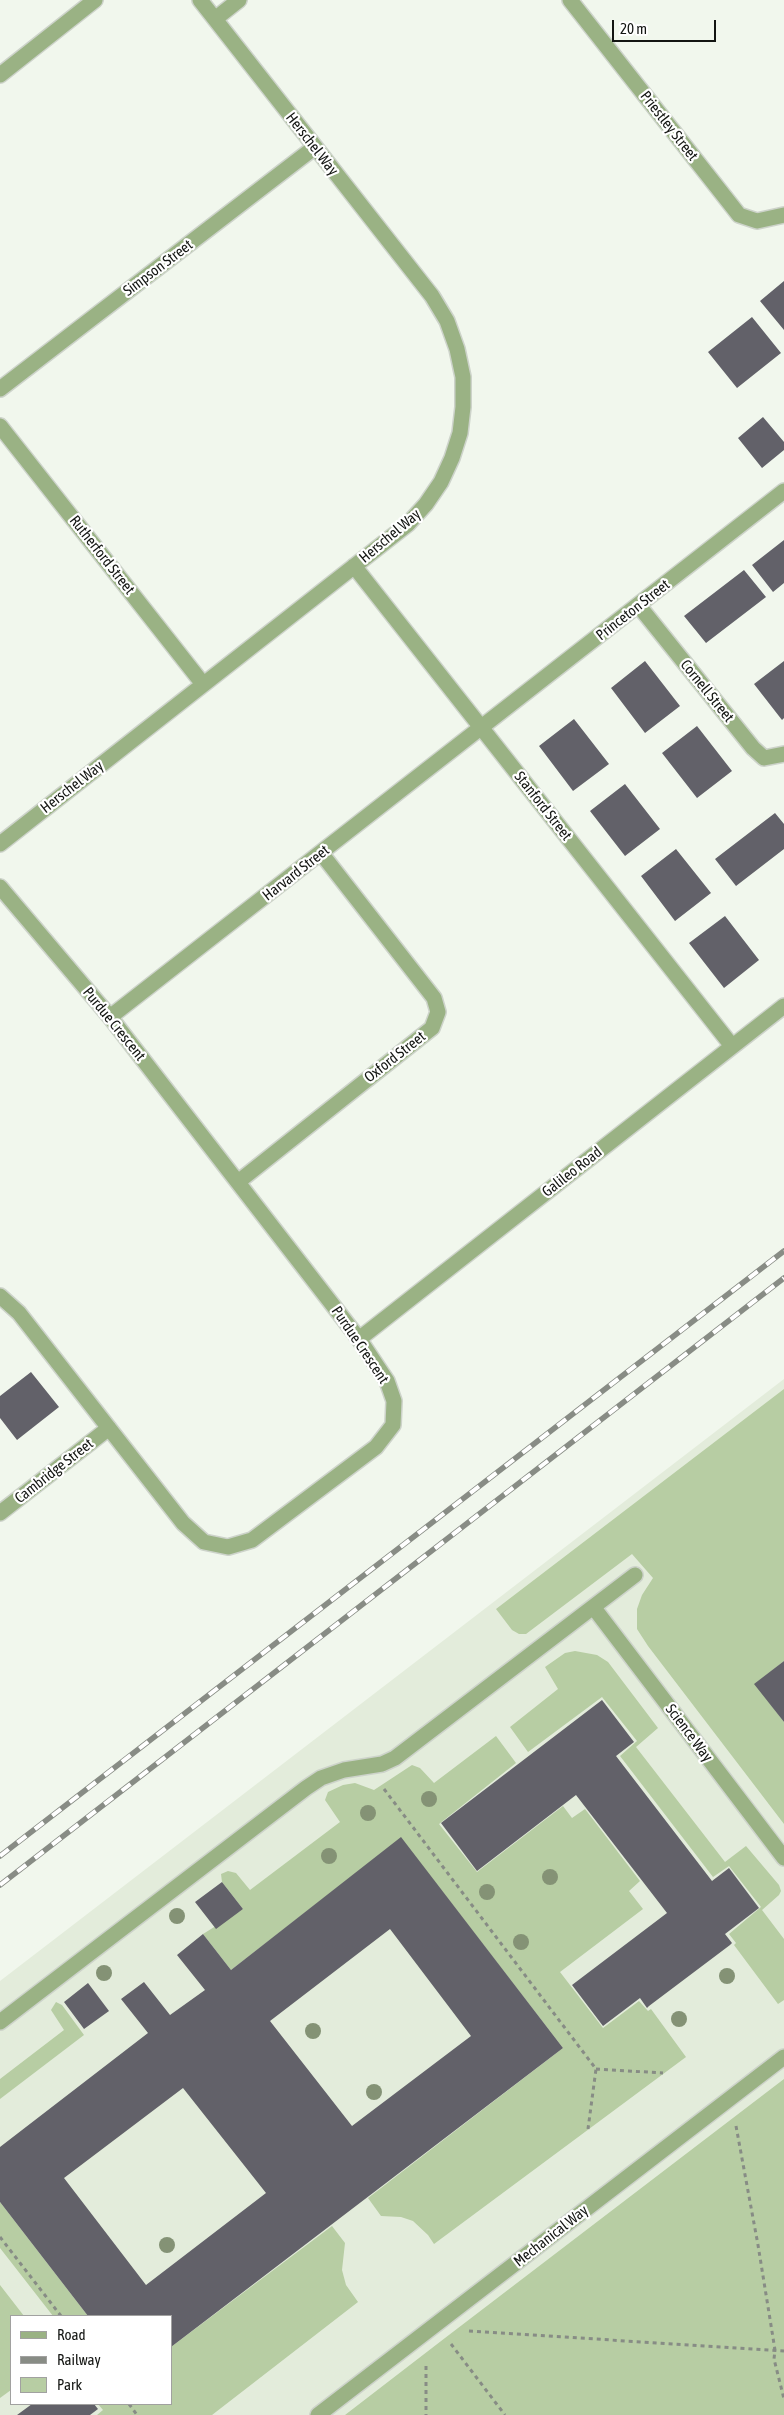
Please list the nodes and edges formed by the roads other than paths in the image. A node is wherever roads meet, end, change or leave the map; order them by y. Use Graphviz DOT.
graph roads {
  1 [pos="95,0"];
  2 [pos="200,0"];
  3 [pos="239,0"];
  4 [pos="570,0"];
  5 [pos="215,19"];
  6 [pos="0,75"];
  7 [pos="315,147"];
  8 [pos="784,215"];
  9 [pos="0,389"];
  10 [pos="0,426"];
  11 [pos="784,491"];
  12 [pos="354,566"];
  13 [pos="639,606"];
  14 [pos="203,684"];
  15 [pos="481,728"];
  16 [pos="784,754"];
  17 [pos="0,844"];
  18 [pos="321,853"];
  19 [pos="0,887"];
  20 [pos="784,1006"];
  21 [pos="110,1017"];
  22 [pos="732,1046"];
  23 [pos="238,1182"];
  24 [pos="0,1296"];
  25 [pos="359,1339"];
  26 [pos="109,1428"];
  27 [pos="0,1513"];
  28 [pos="635,1575"];
  29 [pos="594,1608"];
  30 [pos="784,1858"];
  31 [pos="0,2022"];
  32 [pos="784,2057"];
  33 [pos="318,2415"];
  1 -- 6 [label="street"];
  2 -- 5 [label="street, Herschel Way"];
  3 -- 5 [label="street"];
  4 -- 8 [label="street, Priestley Street"];
  5 -- 7 [label="street, Herschel Way"];
  7 -- 9 [label="street, Simpson Street"];
  7 -- 12 [label="street, Herschel Way"];
  10 -- 14 [label="street, Rutherford Street"];
  11 -- 13 [label="street, Princeton Street"];
  12 -- 14 [label="street, Herschel Way"];
  12 -- 15 [label="street, Stanford Street"];
  13 -- 15 [label="street, Princeton Street"];
  13 -- 16 [label="street, Cornell Street"];
  14 -- 17 [label="street, Herschel Way"];
  15 -- 18 [label="street, Harvard Street"];
  15 -- 22 [label="street, Stanford Street"];
  18 -- 21 [label="street, Harvard Street"];
  18 -- 23 [label="street, Oxford Street"];
  19 -- 21 [label="street, Purdue Crescent"];
  20 -- 22 [label="street, Galileo Road"];
  21 -- 23 [label="street, Purdue Crescent"];
  22 -- 25 [label="street, Galileo Road"];
  23 -- 25 [label="street, Purdue Crescent"];
  24 -- 26 [label="street, Purdue Crescent"];
  25 -- 26 [label="street, Purdue Crescent"];
  26 -- 27 [label="street, Cambridge Street"];
  28 -- 29 [label="street"];
  29 -- 30 [label="street, Science Way"];
  29 -- 31 [label="street"];
  32 -- 33 [label="street, Mechanical Way"];
}
